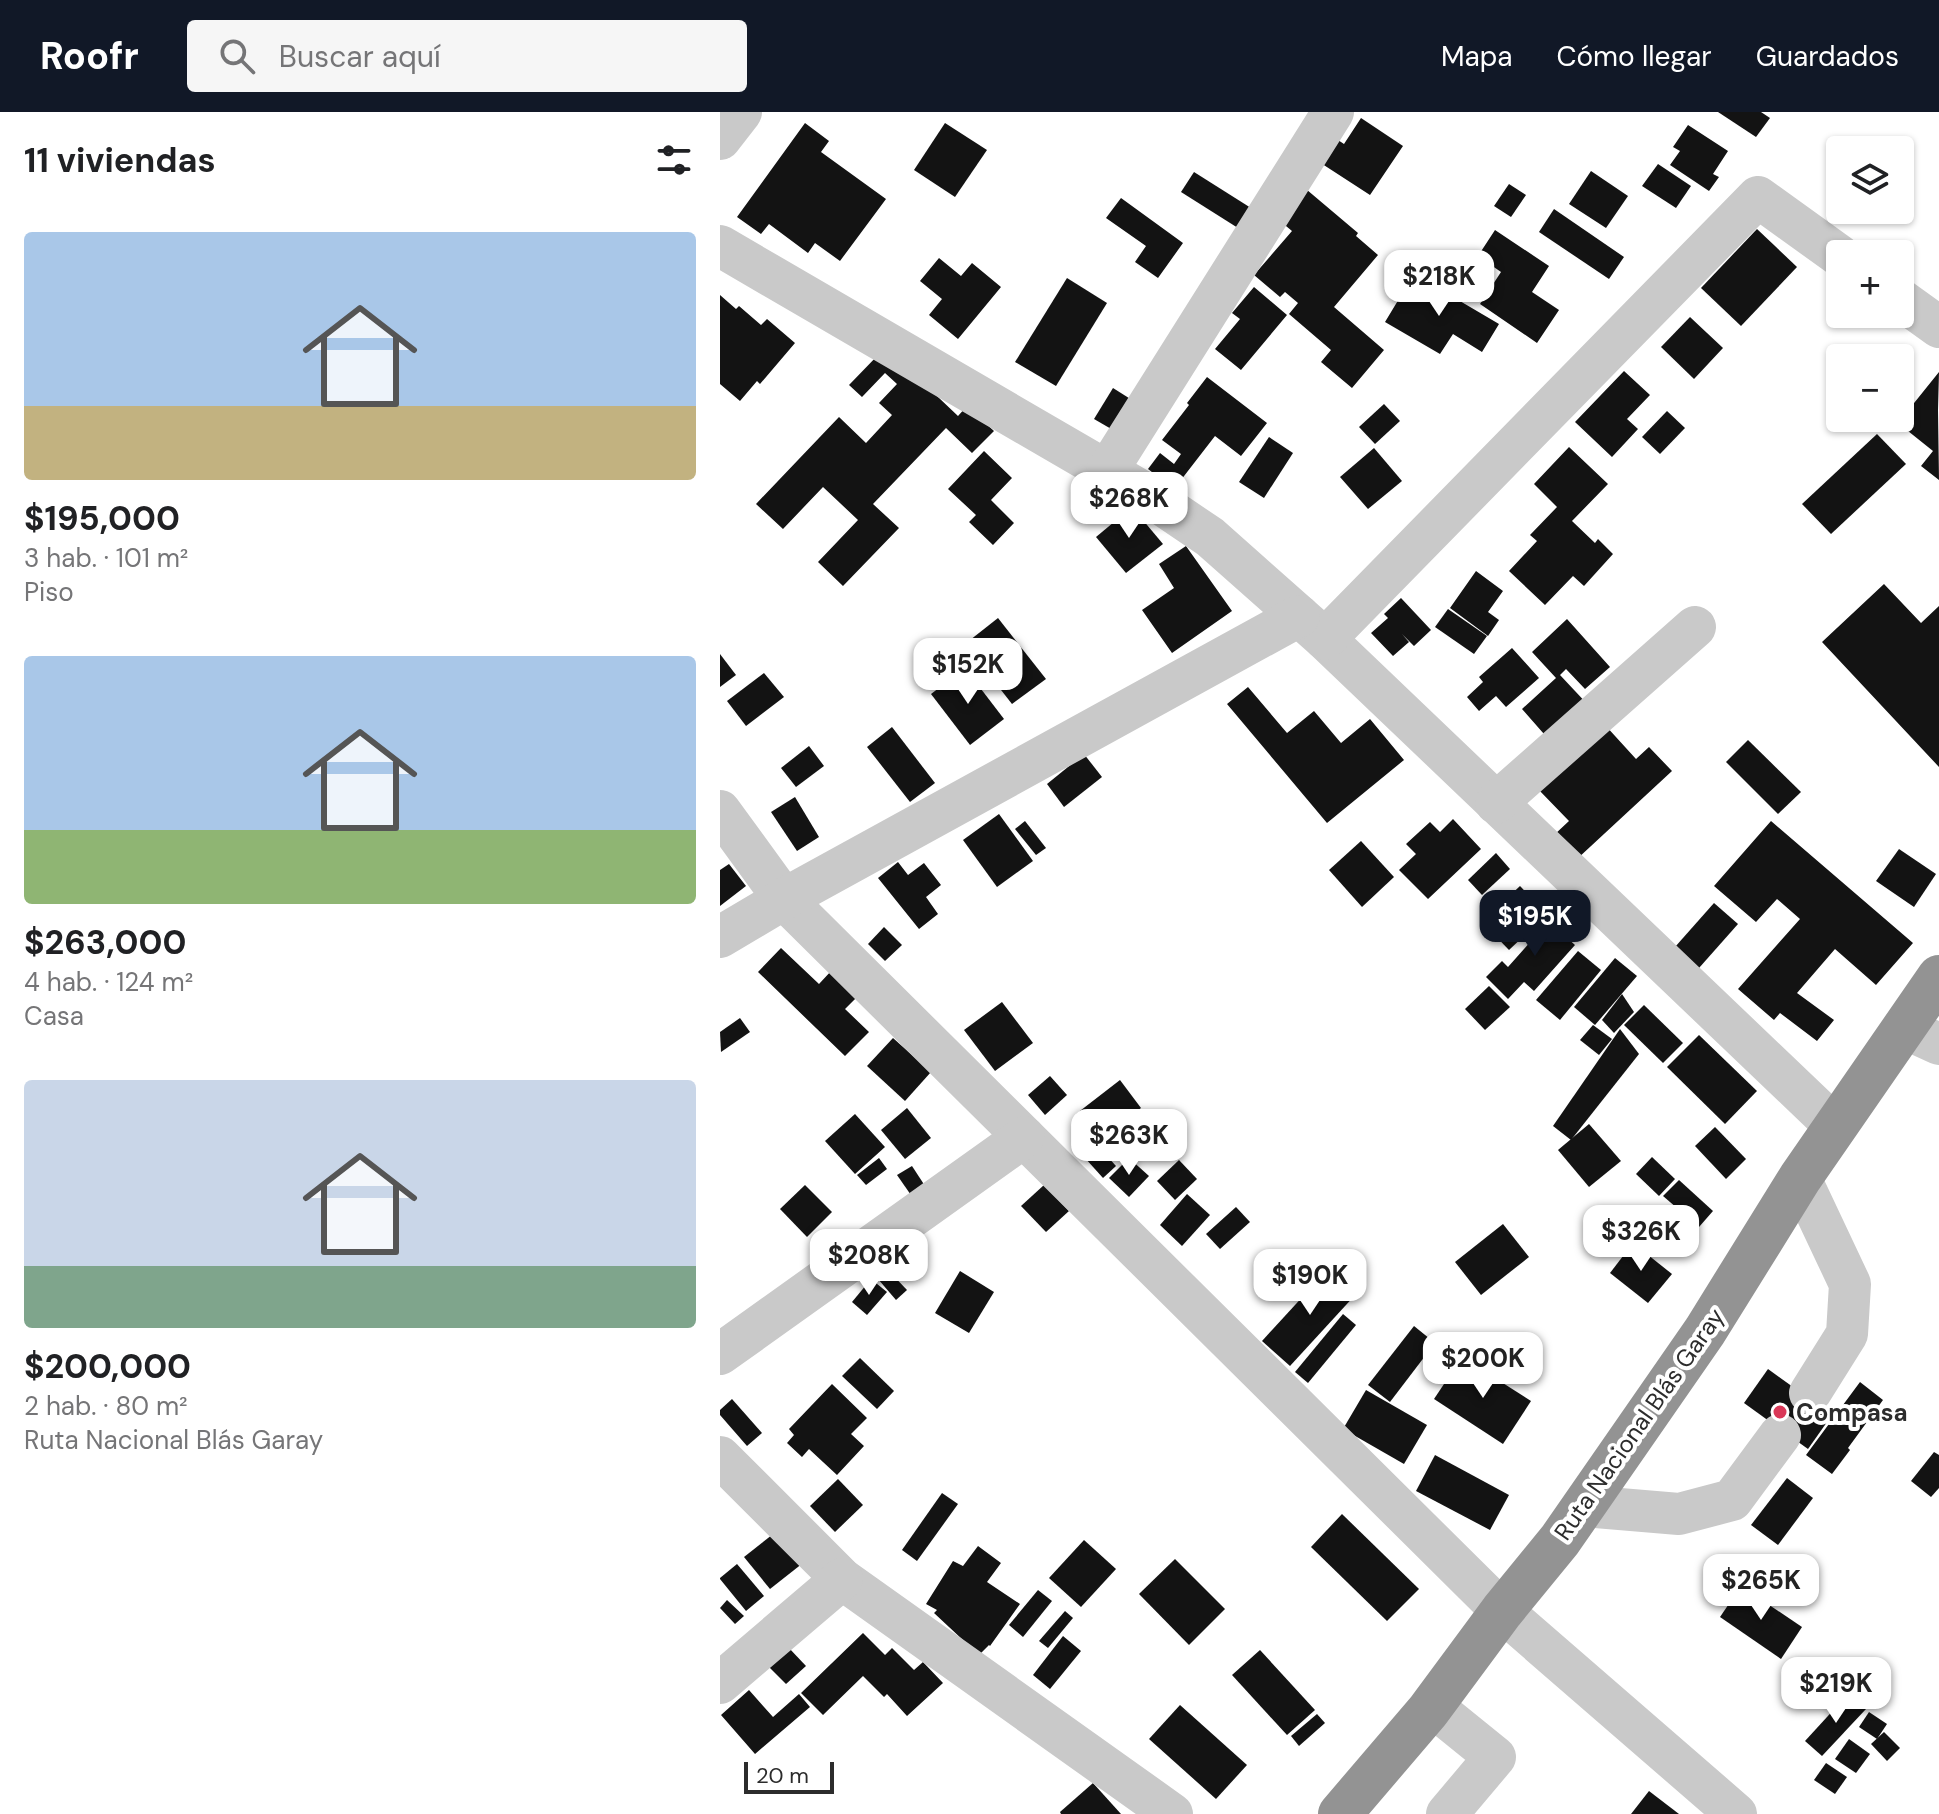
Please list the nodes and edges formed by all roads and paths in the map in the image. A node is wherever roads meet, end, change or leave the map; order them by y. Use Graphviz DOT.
graph roads {
  1 [pos="741,112"];
  2 [pos="1333,112"];
  3 [pos="720,139"];
  4 [pos="720,246"];
  5 [pos="1826,246"];
  6 [pos="1914,309"];
  7 [pos="1939,327"];
  8 [pos="1107,471"];
  9 [pos="1695,627"];
  10 [pos="1312,628"];
  11 [pos="1496,803"];
  12 [pos="720,811"];
  13 [pos="784,899"];
  14 [pos="720,937"];
  15 [pos="1939,977"];
  16 [pos="1921,1036"];
  17 [pos="1835,1126"];
  18 [pos="1024,1137"];
  19 [pos="1800,1178"];
  20 [pos="720,1354"];
  21 [pos="1810,1393"];
  22 [pos="1780,1435"];
  23 [pos="720,1457"];
  24 [pos="1584,1506"];
  25 [pos="842,1579"];
  26 [pos="1502,1611"];
  27 [pos="720,1683"];
  28 [pos="1432,1706"];
  29 [pos="1172,1814"];
  30 [pos="1340,1814"];
  31 [pos="1447,1814"];
  32 [pos="1736,1814"];
  1 -- 3 [label="street"];
  2 -- 8 [label="street"];
  4 -- 8 [label="street"];
  5 -- 10 [label="street"];
  6 -- 7 [label="street"];
  8 -- 10 [label="street"];
  9 -- 11 [label="street"];
  10 -- 11 [label="street"];
  10 -- 13 [label="street"];
  11 -- 17 [label="street"];
  12 -- 13 [label="street"];
  13 -- 14 [label="street"];
  13 -- 18 [label="street"];
  15 -- 16 [label="highway, Ruta Nacional Blás Garay"];
  16 -- 17 [label="highway, Ruta Nacional Blás Garay"];
  17 -- 19 [label="highway, Ruta Nacional Blás Garay"];
  18 -- 20 [label="street"];
  18 -- 26 [label="street"];
  19 -- 21 [label="street"];
  19 -- 24 [label="highway, Ruta Nacional Blás Garay"];
  22 -- 24 [label="street"];
  23 -- 25 [label="street"];
  24 -- 26 [label="highway, Ruta Nacional Blás Garay"];
  25 -- 27 [label="street"];
  25 -- 29 [label="street"];
  26 -- 28 [label="highway, Ruta Nacional Blás Garay"];
  26 -- 32 [label="street"];
  28 -- 30 [label="highway, Ruta Nacional Blás Garay"];
  28 -- 31 [label="street"];
}
